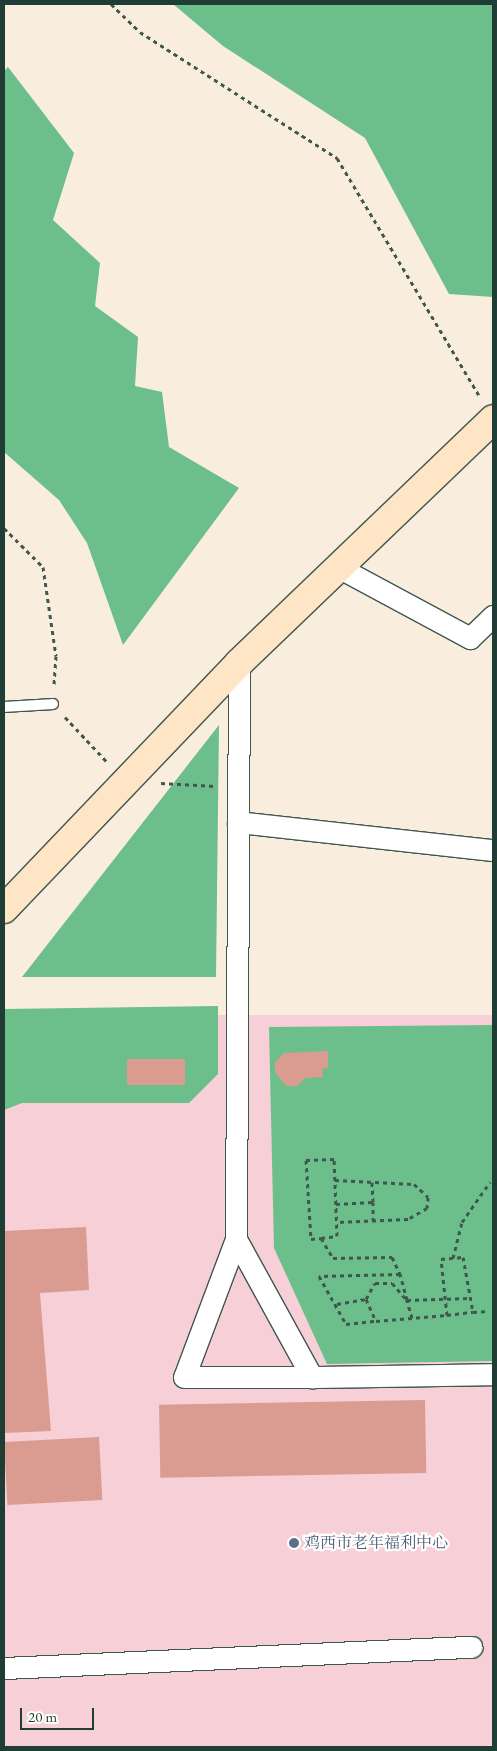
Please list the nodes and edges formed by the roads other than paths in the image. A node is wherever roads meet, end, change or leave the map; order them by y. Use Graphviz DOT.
graph roads {
  1 [pos="493,419"];
  2 [pos="338,567"];
  3 [pos="493,616"];
  4 [pos="239,664"];
  5 [pos="53,704"];
  6 [pos="4,707"];
  7 [pos="238,822"];
  8 [pos="493,850"];
  9 [pos="4,909"];
  10 [pos="236,1240"];
  11 [pos="493,1374"];
  12 [pos="312,1377"];
  13 [pos="472,1647"];
  14 [pos="4,1668"];
  1 -- 2 [label="street"];
  2 -- 3 [label="street"];
  2 -- 4 [label="street"];
  4 -- 7 [label="street"];
  4 -- 9 [label="street"];
  5 -- 6 [label="lane"];
  7 -- 8 [label="street"];
  7 -- 10 [label="street"];
  10 -- 12 [label="street"];
  10 -- 12 [label="street"];
  11 -- 12 [label="street"];
  13 -- 14 [label="street"];
}
